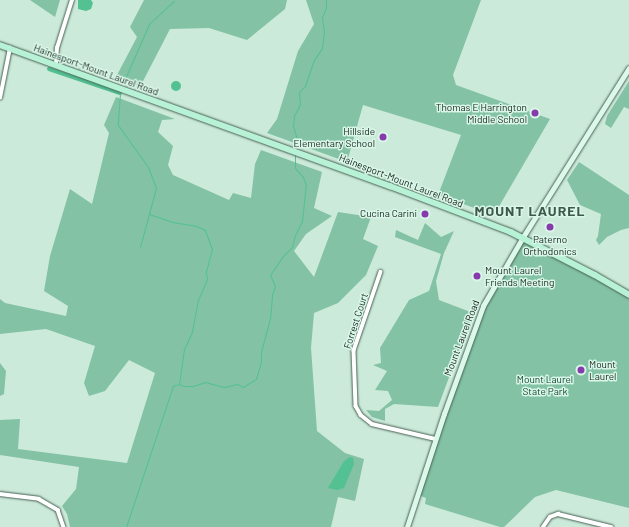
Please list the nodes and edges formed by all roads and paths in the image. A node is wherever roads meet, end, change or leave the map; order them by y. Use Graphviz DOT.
graph roads {
  1 [pos="72,0"];
  2 [pos="0,45"];
  3 [pos="10,48"];
  4 [pos="56,65"];
  5 [pos="629,68"];
  6 [pos="0,98"];
  7 [pos="523,237"];
  8 [pos="381,272"];
  9 [pos="629,296"];
  10 [pos="436,439"];
  11 [pos="0,494"];
  12 [pos="599,526"];
  13 [pos="64,527"];
  14 [pos="407,527"];
  15 [pos="543,527"];
  16 [pos="611,527"];
  1 -- 4 [label="street"];
  2 -- 3 [label="main road, Hainesport-Mount Laurel Road"];
  3 -- 4 [label="main road, Hainesport-Mount Laurel Road"];
  3 -- 6 [label="street"];
  4 -- 7 [label="main road, Hainesport-Mount Laurel Road"];
  5 -- 7 [label="main road, Mount Laurel Road"];
  7 -- 9 [label="main road, Hainesport-Mount Laurel Road"];
  7 -- 10 [label="main road, Mount Laurel Road"];
  8 -- 10 [label="street, Forrest Court"];
  10 -- 14 [label="main road, Mount Laurel Road"];
  11 -- 13 [label="street"];
  12 -- 15 [label="street"];
  12 -- 16 [label="street"];
}
